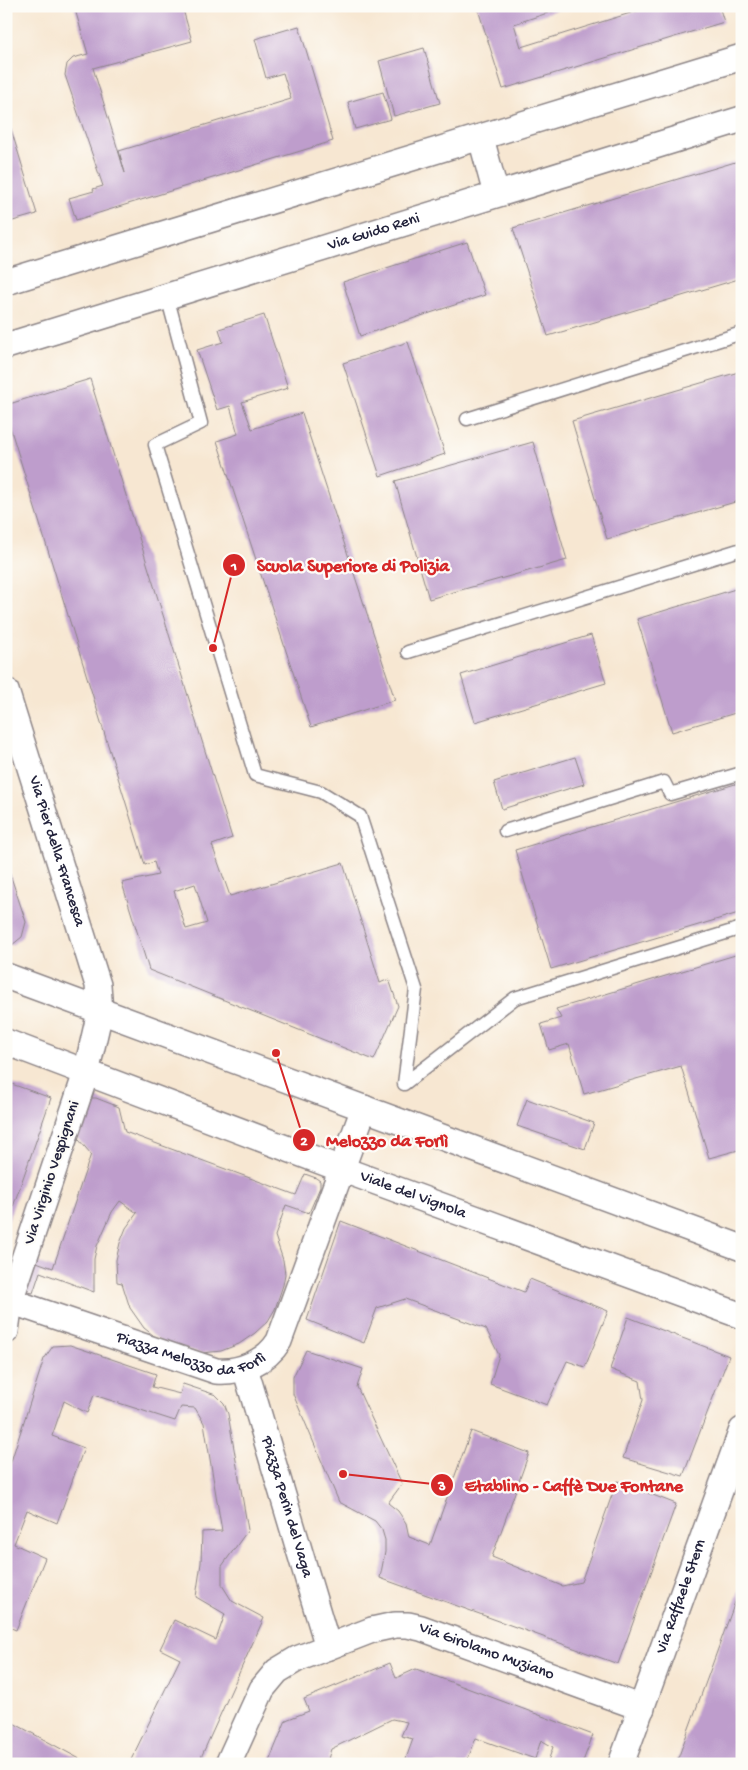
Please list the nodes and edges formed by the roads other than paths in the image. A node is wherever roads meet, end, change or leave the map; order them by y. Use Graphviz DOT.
graph roads {
  1 [pos="742,57"];
  2 [pos="742,119"];
  3 [pos="481,138"];
  4 [pos="496,194"];
  5 [pos="6,282"];
  6 [pos="167,296"];
  7 [pos="742,333"];
  8 [pos="6,346"];
  9 [pos="467,419"];
  10 [pos="742,549"];
  11 [pos="408,652"];
  12 [pos="6,691"];
  13 [pos="742,773"];
  14 [pos="505,831"];
  15 [pos="742,928"];
  16 [pos="6,976"];
  17 [pos="100,1012"];
  18 [pos="6,1042"];
  19 [pos="86,1073"];
  20 [pos="364,1108"];
  21 [pos="341,1169"];
  22 [pos="742,1248"];
  23 [pos="10,1301"];
  24 [pos="742,1316"];
  25 [pos="6,1331"];
  26 [pos="245,1368"];
  27 [pos="742,1430"];
  28 [pos="328,1646"];
  29 [pos="642,1708"];
  30 [pos="228,1764"];
  31 [pos="621,1764"];
  1 -- 3 [label="street"];
  2 -- 4 [label="street, Via Guido Reni"];
  3 -- 4 [label="street"];
  3 -- 5 [label="street"];
  4 -- 6 [label="street, Via Guido Reni"];
  6 -- 8 [label="street, Via Guido Reni"];
  6 -- 15 [label="lane"];
  7 -- 9 [label="lane"];
  10 -- 11 [label="lane"];
  12 -- 17 [label="street, Via Pier della Francesca"];
  13 -- 14 [label="lane"];
  16 -- 17 [label="street"];
  17 -- 19 [label="street"];
  17 -- 20 [label="street"];
  18 -- 19 [label="street, Viale del Vignola"];
  19 -- 21 [label="street, Viale del Vignola"];
  19 -- 23 [label="street, Via Virginio Vespignani"];
  20 -- 21 [label="street, Piazza Melozzo da Forlì"];
  20 -- 22 [label="street"];
  21 -- 24 [label="street, Viale del Vignola"];
  21 -- 26 [label="street, Piazza Melozzo da Forlì"];
  23 -- 25 [label="street, Via Virginio Vespignani"];
  23 -- 26 [label="street, Piazza Melozzo da Forlì"];
  26 -- 28 [label="street, Piazza Perin del Vaga"];
  27 -- 29 [label="street, Via Raffaele Stern"];
  28 -- 29 [label="street, Via Girolamo Muziano"];
  28 -- 30 [label="street, Via Girolamo Muziano"];
  29 -- 31 [label="street, Via Raffaele Stern"];
}
